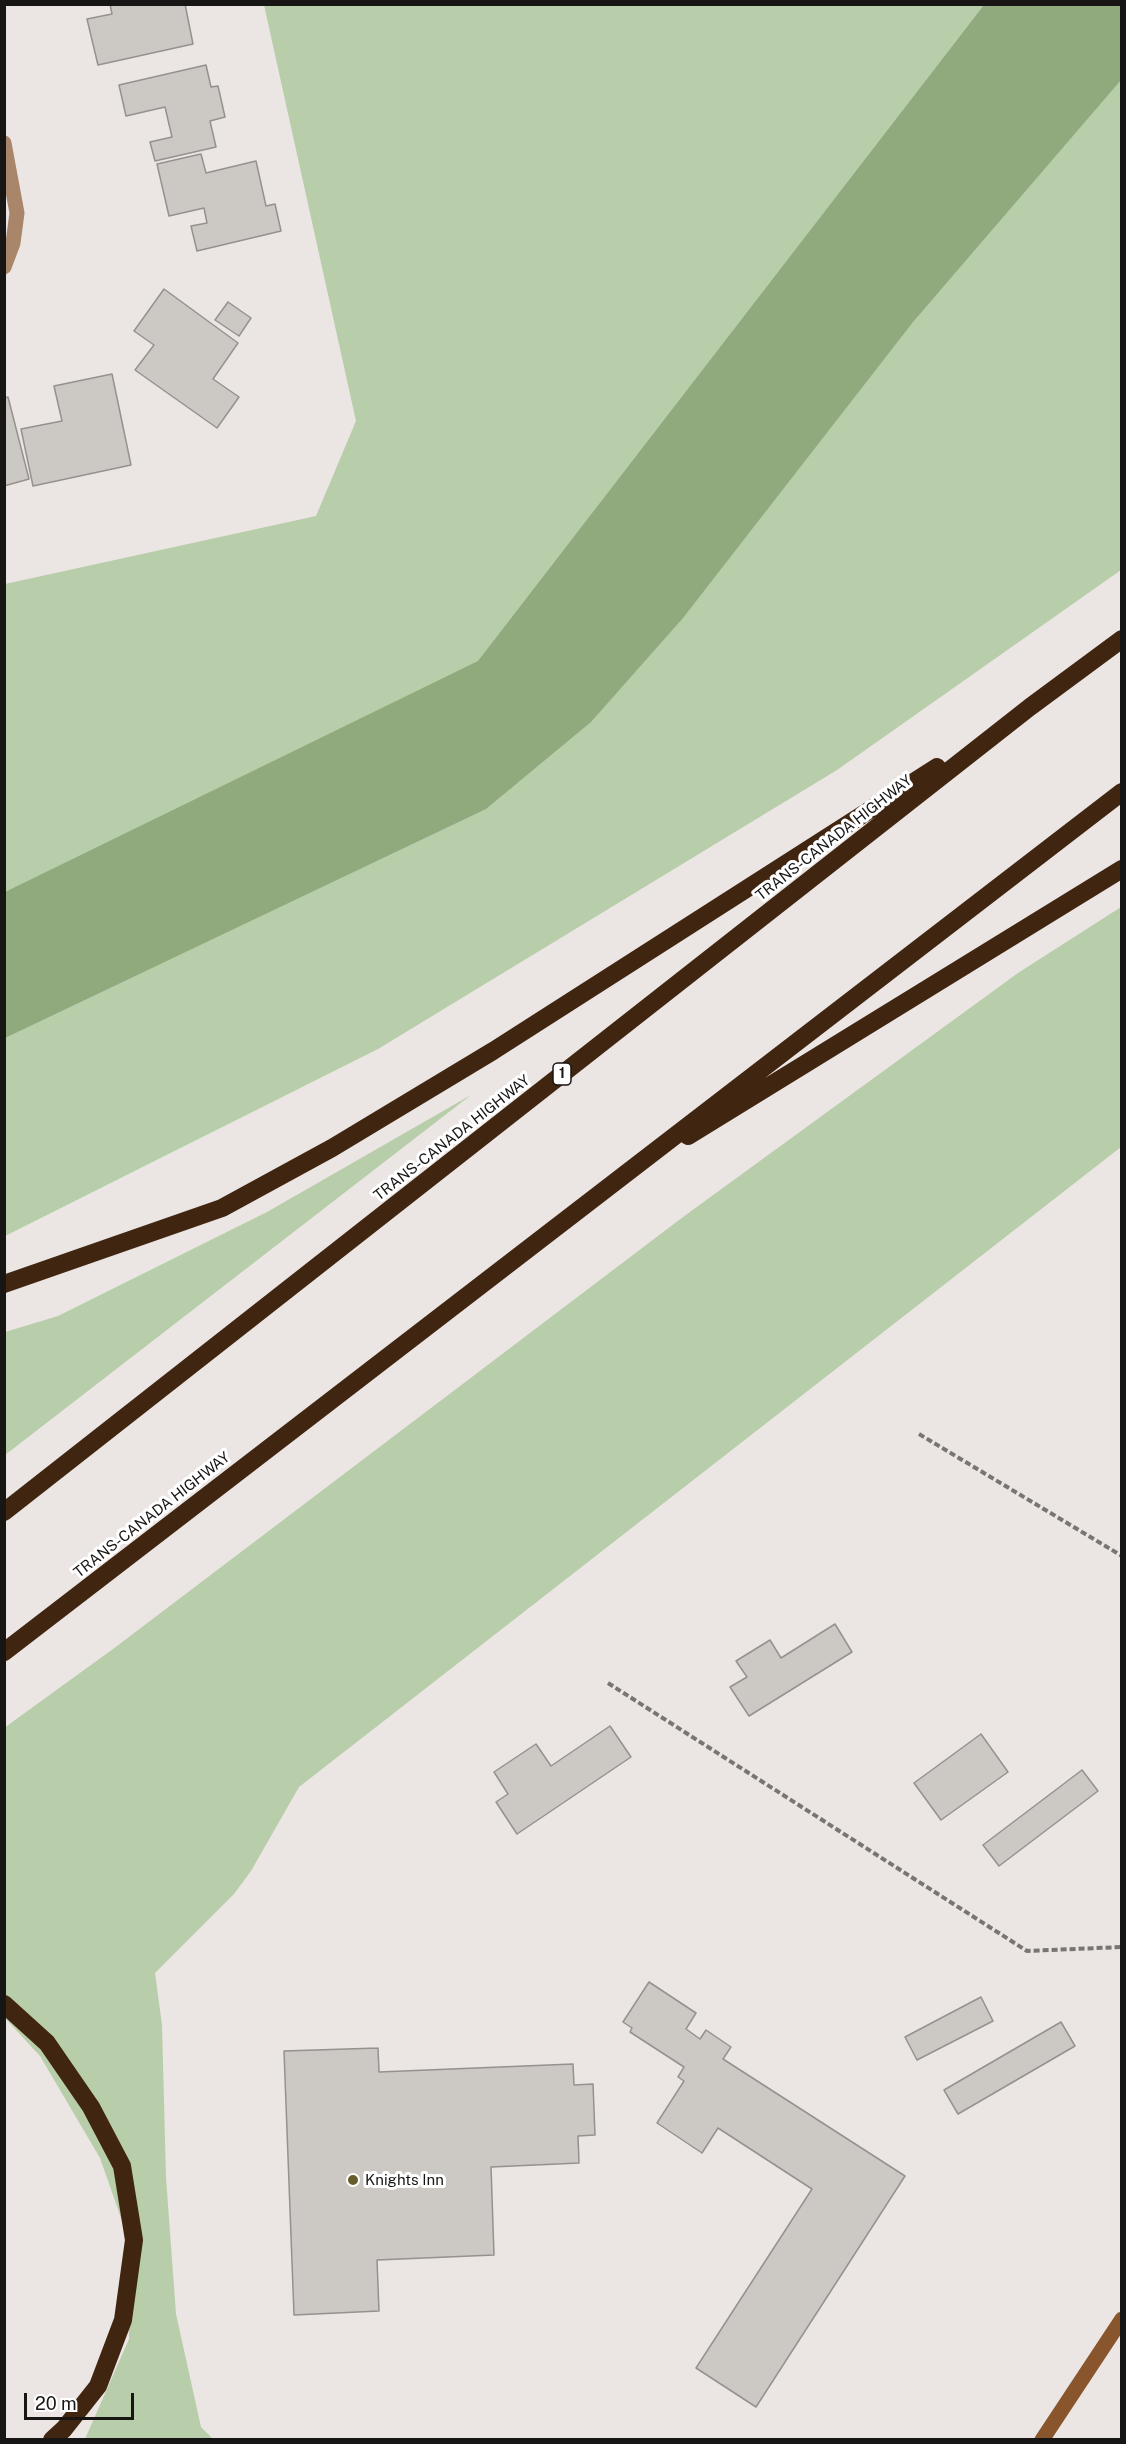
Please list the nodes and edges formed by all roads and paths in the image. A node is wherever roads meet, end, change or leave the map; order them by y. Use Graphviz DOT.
graph roads {
  1 [pos="4,143"];
  2 [pos="4,267"];
  3 [pos="1122,639"];
  4 [pos="1030,707"];
  5 [pos="1122,792"];
  6 [pos="1122,869"];
  7 [pos="603,1189"];
  8 [pos="4,1284"];
  9 [pos="919,1434"];
  10 [pos="4,1512"];
  11 [pos="1122,1556"];
  12 [pos="4,1652"];
  13 [pos="608,1683"];
  14 [pos="1122,1947"];
  15 [pos="4,2004"];
  16 [pos="1122,2319"];
  17 [pos="52,2439"];
  18 [pos="1042,2439"];
  1 -- 2 [label="street"];
  3 -- 4 [label="highway, TRANS-CANADA HIGHWAY / 1"];
  4 -- 8 [label="highway"];
  4 -- 10 [label="highway, TRANS-CANADA HIGHWAY / 1"];
  5 -- 7 [label="highway, TRANS-CANADA HIGHWAY"];
  6 -- 7 [label="highway"];
  7 -- 12 [label="highway, TRANS-CANADA HIGHWAY"];
  9 -- 11 [label="path"];
  13 -- 14 [label="path"];
  15 -- 17 [label="highway"];
  16 -- 18 [label="street"];
}
